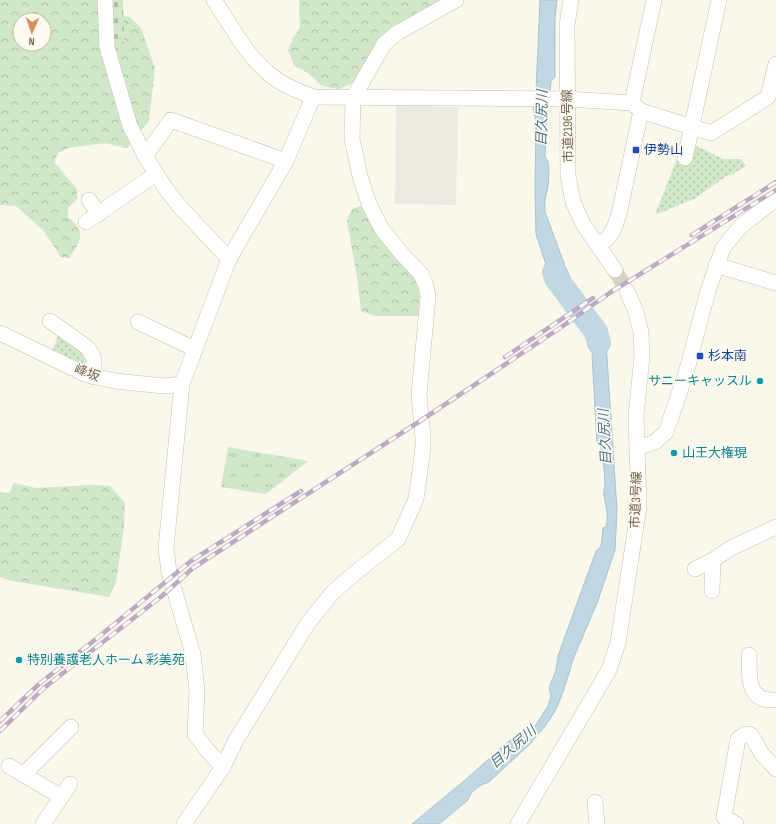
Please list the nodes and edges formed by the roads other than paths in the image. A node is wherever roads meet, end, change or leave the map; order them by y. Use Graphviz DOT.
graph roads {
  1 [pos="105,0"];
  2 [pos="214,0"];
  3 [pos="456,0"];
  4 [pos="571,0"];
  5 [pos="654,0"];
  6 [pos="719,0"];
  7 [pos="776,64"];
  8 [pos="313,97"];
  9 [pos="772,97"];
  10 [pos="353,98"];
  11 [pos="562,99"];
  12 [pos="637,107"];
  13 [pos="692,127"];
  14 [pos="144,156"];
  15 [pos="685,158"];
  16 [pos="286,161"];
  17 [pos="156,174"];
  18 [pos="776,198"];
  19 [pos="89,200"];
  20 [pos="99,214"];
  21 [pos="86,222"];
  22 [pos="598,244"];
  23 [pos="229,259"];
  24 [pos="716,265"];
  25 [pos="615,270"];
  26 [pos="776,283"];
  27 [pos="626,291"];
  28 [pos="50,321"];
  29 [pos="138,322"];
  30 [pos="0,333"];
  31 [pos="195,349"];
  32 [pos="94,377"];
  33 [pos="182,384"];
  34 [pos="637,448"];
  35 [pos="776,527"];
  36 [pos="713,560"];
  37 [pos="695,569"];
  38 [pos="712,591"];
  39 [pos="749,655"];
  40 [pos="776,700"];
  41 [pos="63,730"];
  42 [pos="9,766"];
  43 [pos="223,767"];
  44 [pos="776,769"];
  45 [pos="24,774"];
  46 [pos="70,784"];
  47 [pos="60,796"];
  48 [pos="595,802"];
  49 [pos="42,824"];
  50 [pos="184,824"];
  51 [pos="518,824"];
  52 [pos="597,824"];
  53 [pos="736,824"];
  1 -- 14 [label="street"];
  2 -- 8 [label="street"];
  3 -- 10 [label="street"];
  4 -- 11 [label="street, 市道2196号線"];
  5 -- 12 [label="street"];
  6 -- 13 [label="street"];
  7 -- 9 [label="street"];
  8 -- 10 [label="street"];
  8 -- 16 [label="street"];
  9 -- 13 [label="street"];
  10 -- 11 [label="street"];
  10 -- 43 [label="street"];
  11 -- 12 [label="street"];
  11 -- 22 [label="street, 市道2196号線"];
  12 -- 13 [label="street"];
  12 -- 22 [label="street"];
  13 -- 15 [label="street"];
  14 -- 16 [label="street"];
  14 -- 17 [label="street"];
  16 -- 23 [label="street"];
  17 -- 20 [label="street"];
  17 -- 23 [label="street"];
  18 -- 24 [label="street"];
  19 -- 20 [label="street"];
  20 -- 21 [label="street"];
  22 -- 25 [label="street, 市道2196号線"];
  23 -- 31 [label="street"];
  24 -- 26 [label="street"];
  24 -- 34 [label="street"];
  27 -- 34 [label="street"];
  28 -- 32 [label="street"];
  29 -- 31 [label="street"];
  30 -- 32 [label="street, 峰坂"];
  31 -- 33 [label="street"];
  32 -- 33 [label="street, 峰坂"];
  33 -- 43 [label="street"];
  34 -- 51 [label="street, 市道3号線"];
  35 -- 36 [label="street"];
  36 -- 37 [label="street"];
  36 -- 38 [label="street"];
  39 -- 40 [label="street"];
  41 -- 45 [label="street"];
  42 -- 45 [label="street"];
  43 -- 50 [label="street"];
  44 -- 53 [label="street"];
  45 -- 47 [label="street"];
  46 -- 47 [label="street"];
  47 -- 49 [label="street"];
  48 -- 52 [label="street"];
}
